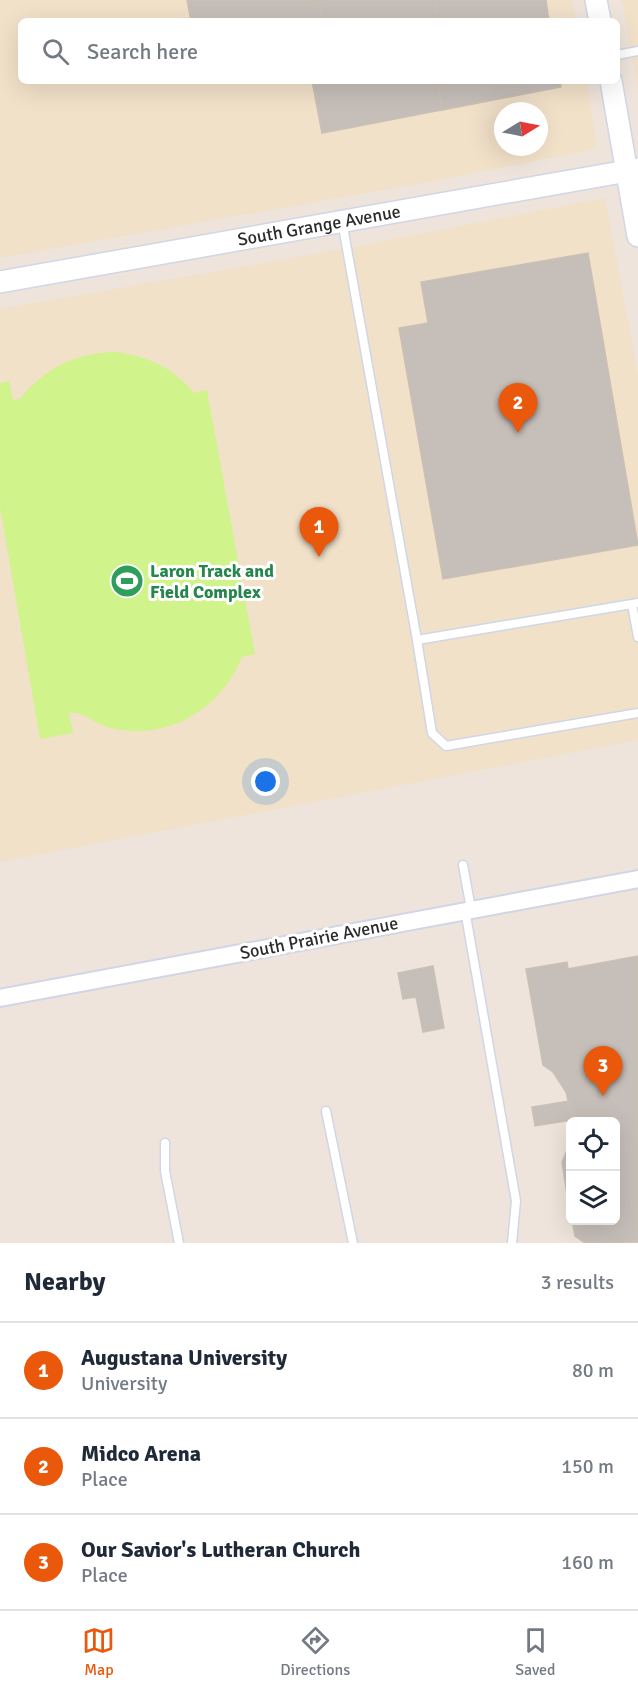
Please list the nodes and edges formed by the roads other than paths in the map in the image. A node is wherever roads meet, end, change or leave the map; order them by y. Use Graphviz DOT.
graph roads {
  1 [pos="596,0"];
  2 [pos="599,18"];
  3 [pos="638,51"];
  4 [pos="620,54"];
  5 [pos="612,84"];
  6 [pos="632,170"];
  7 [pos="342,221"];
  8 [pos="638,236"];
  9 [pos="0,282"];
  10 [pos="635,604"];
  11 [pos="638,637"];
  12 [pos="417,640"];
  13 [pos="638,713"];
  14 [pos="464,865"];
  15 [pos="638,879"];
  16 [pos="468,909"];
  17 [pos="0,998"];
  18 [pos="326,1112"];
  19 [pos="165,1143"];
  20 [pos="179,1243"];
  21 [pos="352,1243"];
  22 [pos="512,1243"];
  1 -- 2 [label="street"];
  3 -- 4 [label="lane"];
  5 -- 6 [label="street"];
  6 -- 7 [label="street, South Grange Avenue"];
  6 -- 8 [label="street"];
  7 -- 9 [label="street, South Grange Avenue"];
  7 -- 12 [label="lane"];
  10 -- 11 [label="lane"];
  10 -- 12 [label="lane"];
  12 -- 13 [label="lane"];
  14 -- 16 [label="lane"];
  15 -- 16 [label="street, South Prairie Avenue"];
  16 -- 17 [label="street, South Prairie Avenue"];
  16 -- 22 [label="lane"];
  18 -- 21 [label="lane"];
  19 -- 20 [label="lane"];
}
